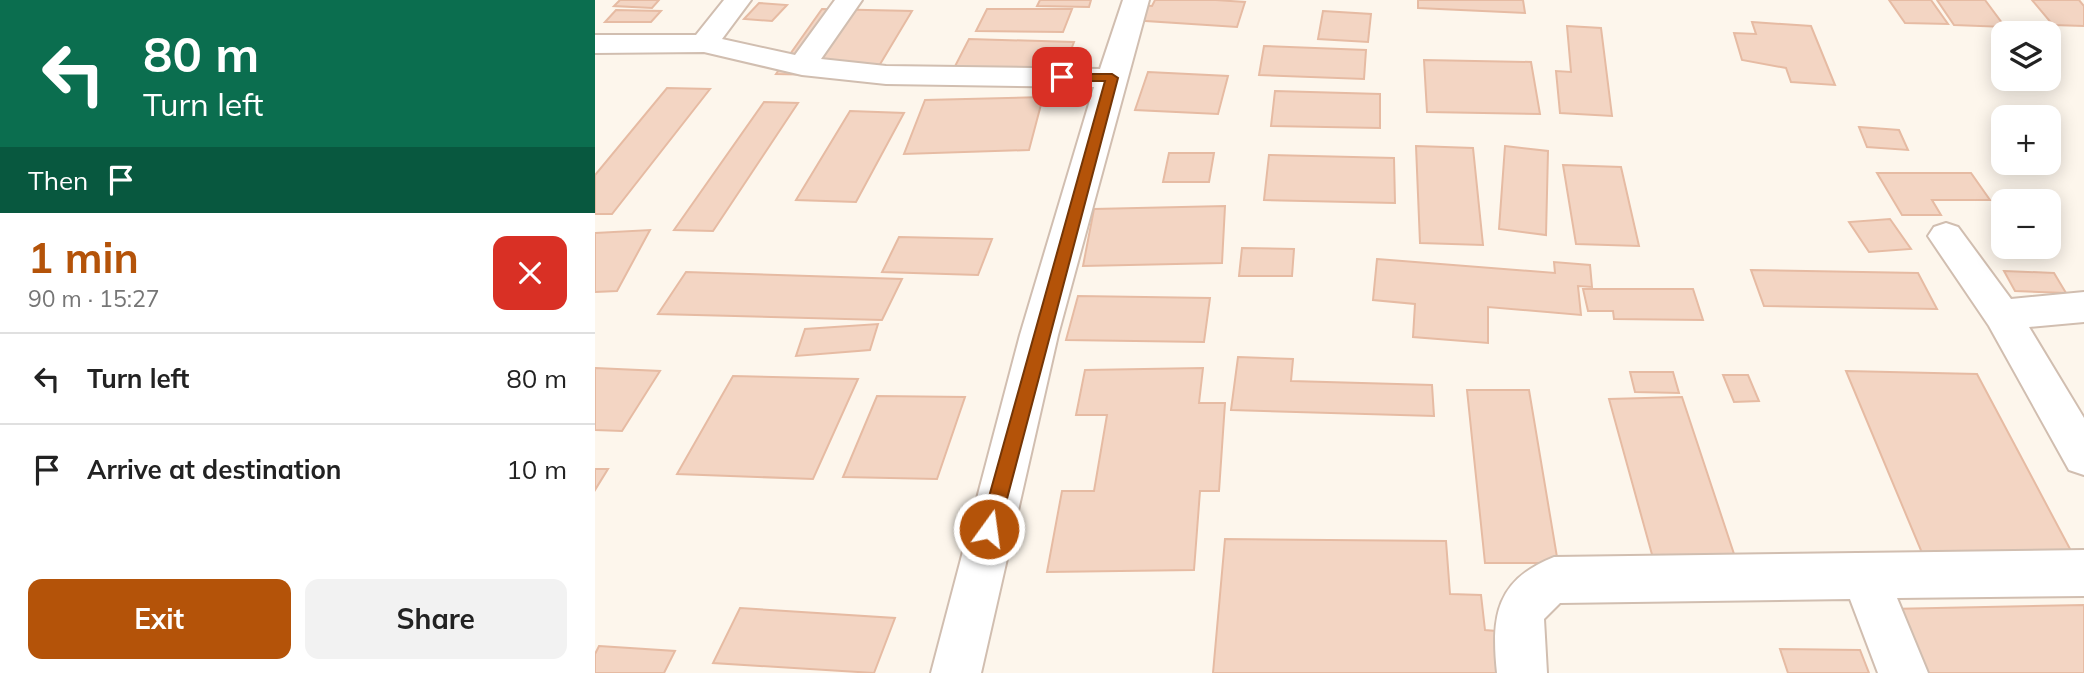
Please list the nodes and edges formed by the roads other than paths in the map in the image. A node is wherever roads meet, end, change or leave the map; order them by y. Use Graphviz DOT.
graph roads {
  1 [pos="738,0"];
  2 [pos="849,0"];
  3 [pos="1136,0"];
  4 [pos="704,43"];
  5 [pos="595,44"];
  6 [pos="802,66"];
  7 [pos="1112,78"];
  8 [pos="1946,236"];
  9 [pos="2084,307"];
  10 [pos="2002,315"];
  11 [pos="2084,456"];
  12 [pos="2084,573"];
  13 [pos="1865,577"];
  14 [pos="1520,654"];
  15 [pos="956,673"];
  16 [pos="1903,673"];
  1 -- 4 [label="street"];
  2 -- 6 [label="street"];
  3 -- 7 [label="street"];
  4 -- 5 [label="street"];
  4 -- 6 [label="street"];
  6 -- 7 [label="street"];
  7 -- 15 [label="street"];
  8 -- 10 [label="street"];
  9 -- 10 [label="street"];
  10 -- 11 [label="street"];
  12 -- 13 [label="street"];
  13 -- 14 [label="street"];
  13 -- 16 [label="street"];
}
